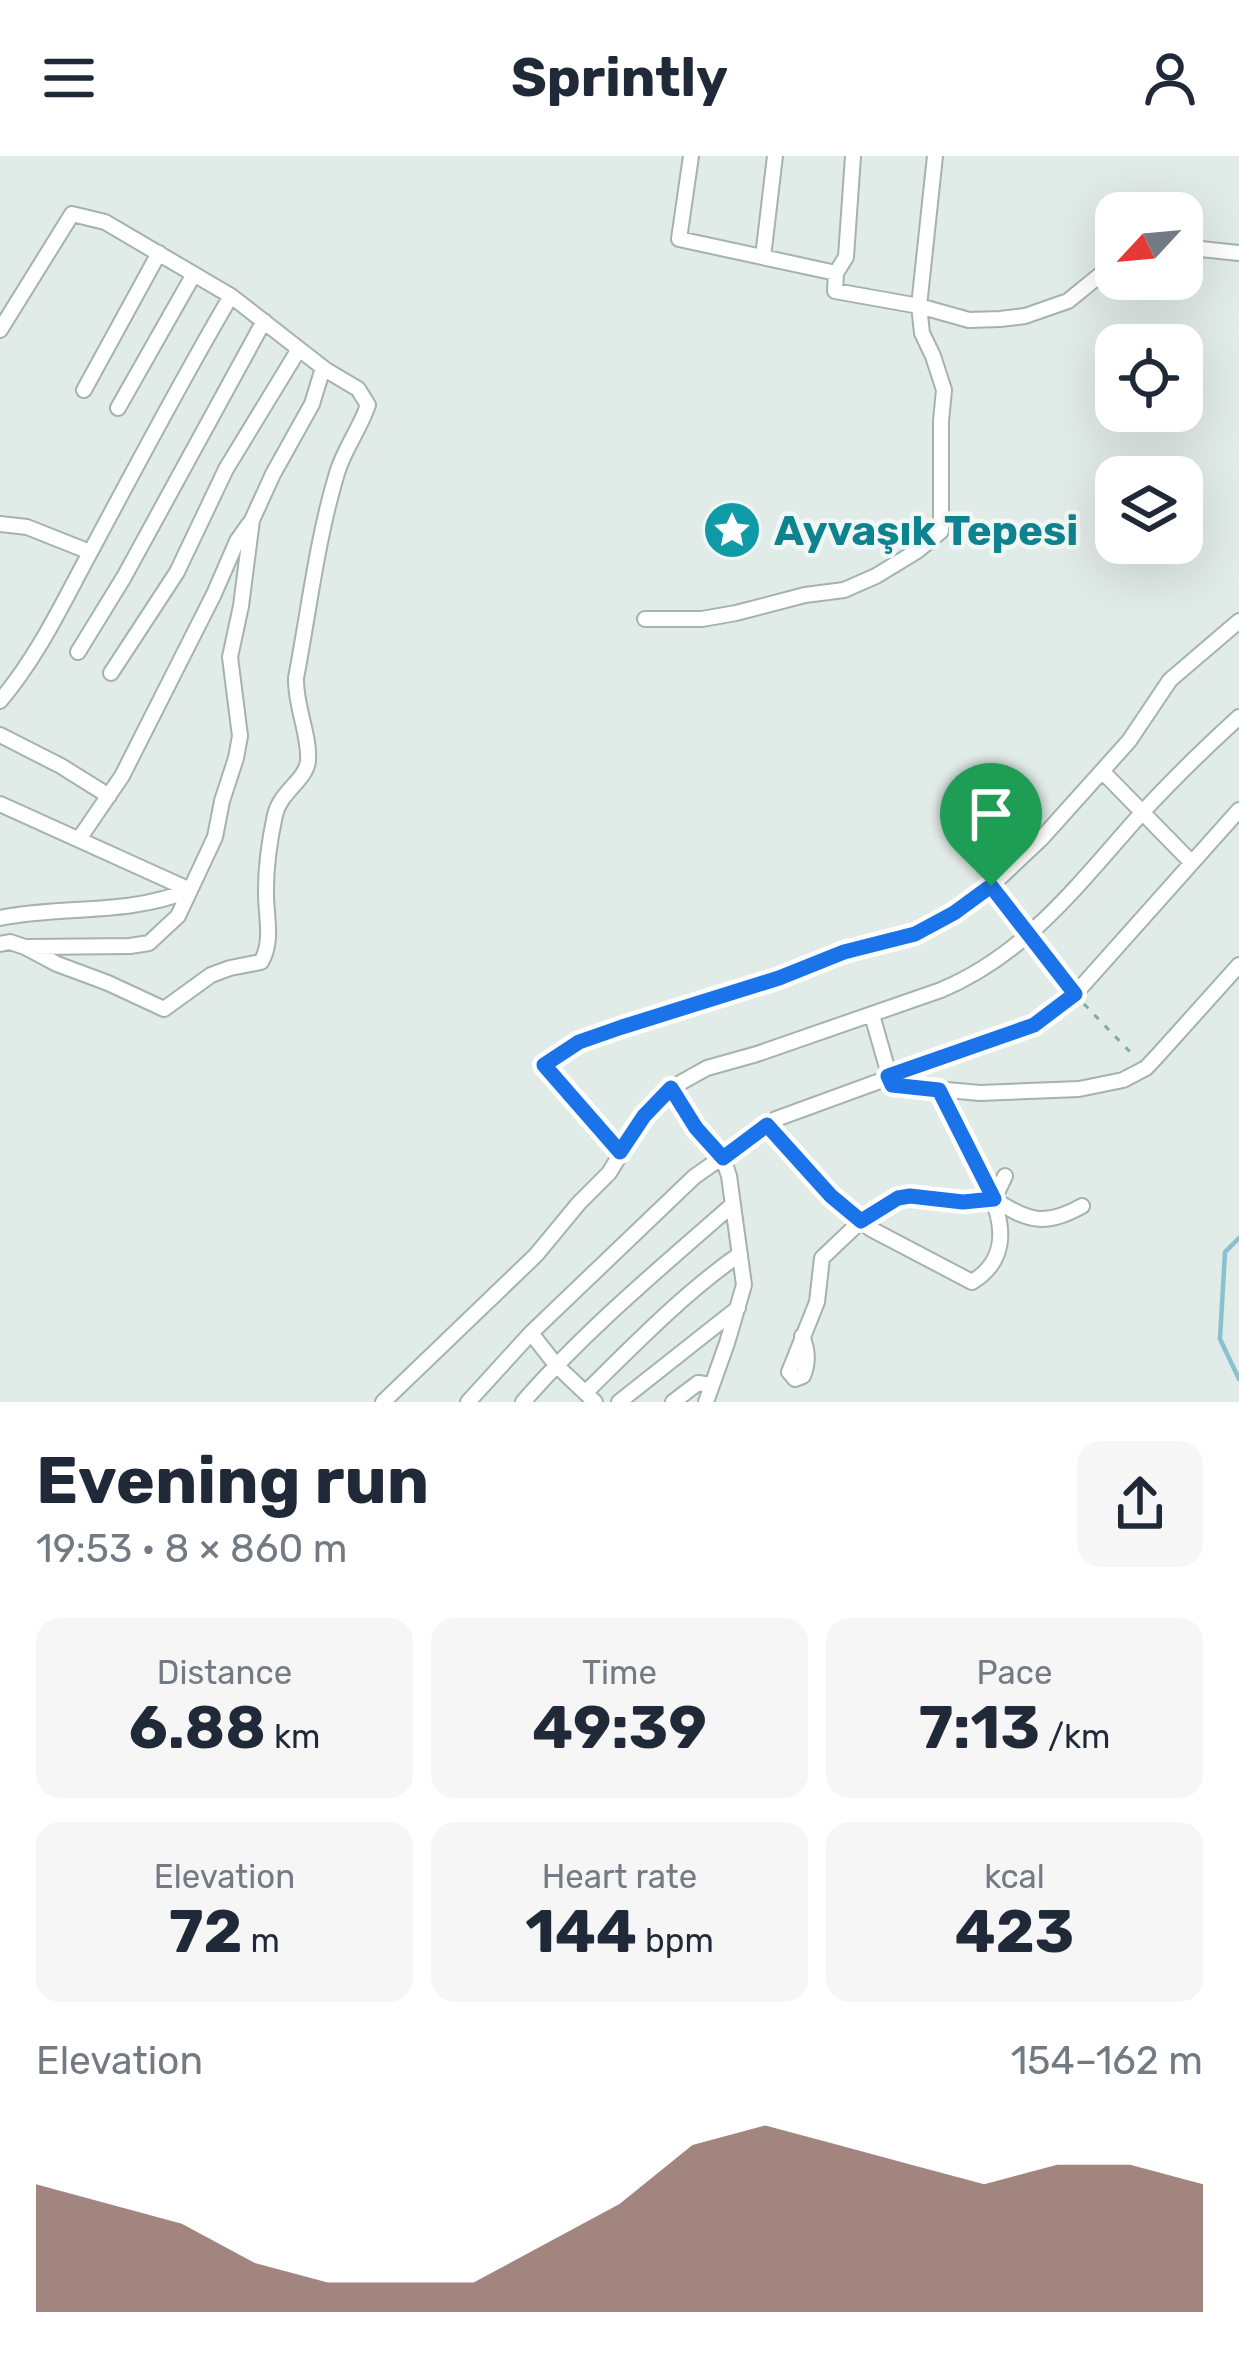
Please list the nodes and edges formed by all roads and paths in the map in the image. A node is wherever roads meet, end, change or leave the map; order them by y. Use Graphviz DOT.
graph roads {
  1 [pos="691,156"];
  2 [pos="776,156"];
  3 [pos="853,156"];
  4 [pos="935,156"];
  5 [pos="1203,249"];
  6 [pos="159,253"];
  7 [pos="1239,253"];
  8 [pos="763,257"];
  9 [pos="836,273"];
  10 [pos="194,274"];
  11 [pos="1095,279"];
  12 [pos="231,296"];
  13 [pos="919,306"];
  14 [pos="264,321"];
  15 [pos="0,330"];
  16 [pos="299,349"];
  17 [pos="323,368"];
  18 [pos="84,390"];
  19 [pos="118,408"];
  20 [pos="252,520"];
  21 [pos="0,524"];
  22 [pos="90,552"];
  23 [pos="645,619"];
  24 [pos="1239,621"];
  25 [pos="78,652"];
  26 [pos="111,673"];
  27 [pos="0,700"];
  28 [pos="1239,717"];
  29 [pos="0,735"];
  30 [pos="1102,771"];
  31 [pos="109,796"];
  32 [pos="0,804"];
  33 [pos="1239,810"];
  34 [pos="1142,814"];
  35 [pos="79,839"];
  36 [pos="1190,862"];
  37 [pos="991,886"];
  38 [pos="190,890"];
  39 [pos="0,918"];
  40 [pos="1029,937"];
  41 [pos="0,944"];
  42 [pos="25,947"];
  43 [pos="1239,965"];
  44 [pos="1075,994"];
  45 [pos="872,1015"];
  46 [pos="1145,1068"];
  47 [pos="888,1076"];
  48 [pos="671,1088"];
  49 [pos="939,1090"];
  50 [pos="767,1125"];
  51 [pos="620,1152"];
  52 [pos="723,1158"];
  53 [pos="1005,1176"];
  54 [pos="994,1199"];
  55 [pos="731,1206"];
  56 [pos="1082,1206"];
  57 [pos="861,1221"];
  58 [pos="740,1253"];
  59 [pos="739,1307"];
  60 [pos="531,1333"];
  61 [pos="802,1336"];
  62 [pos="556,1365"];
  63 [pos="711,1385"];
  64 [pos="591,1397"];
  65 [pos="383,1402"];
  66 [pos="468,1402"];
  67 [pos="523,1402"];
  68 [pos="619,1402"];
  69 [pos="673,1402"];
  70 [pos="706,1402"];
  1 -- 8 [label="street"];
  2 -- 8 [label="street"];
  3 -- 9 [label="street"];
  4 -- 13 [label="street"];
  5 -- 7 [label="street"];
  6 -- 10 [label="street"];
  6 -- 15 [label="street"];
  6 -- 18 [label="street"];
  8 -- 9 [label="street"];
  9 -- 13 [label="street"];
  10 -- 12 [label="street"];
  10 -- 19 [label="street"];
  11 -- 13 [label="street"];
  12 -- 14 [label="street"];
  12 -- 22 [label="street"];
  13 -- 23 [label="street"];
  14 -- 16 [label="street"];
  14 -- 25 [label="street"];
  16 -- 17 [label="street"];
  16 -- 26 [label="street"];
  17 -- 20 [label="street"];
  17 -- 42 [label="street"];
  20 -- 31 [label="street"];
  20 -- 38 [label="street"];
  21 -- 22 [label="street"];
  22 -- 27 [label="street"];
  24 -- 30 [label="street"];
  28 -- 34 [label="street"];
  29 -- 31 [label="street"];
  30 -- 34 [label="street"];
  30 -- 37 [label="street"];
  31 -- 35 [label="street"];
  32 -- 35 [label="street"];
  33 -- 36 [label="street"];
  34 -- 36 [label="street"];
  34 -- 40 [label="street"];
  35 -- 38 [label="street"];
  36 -- 44 [label="street"];
  37 -- 40 [label="street"];
  37 -- 51 [label="street"];
  38 -- 39 [label="street"];
  38 -- 42 [label="street"];
  40 -- 44 [label="street"];
  40 -- 45 [label="street"];
  41 -- 42 [label="street"];
  43 -- 46 [label="street"];
  44 -- 46 [label="path"];
  44 -- 47 [label="street"];
  45 -- 47 [label="street"];
  45 -- 48 [label="street"];
  46 -- 49 [label="street"];
  47 -- 49 [label="street"];
  47 -- 50 [label="street"];
  48 -- 51 [label="street"];
  48 -- 52 [label="street"];
  49 -- 54 [label="street"];
  50 -- 52 [label="street"];
  50 -- 57 [label="street"];
  51 -- 65 [label="street"];
  52 -- 55 [label="street"];
  52 -- 60 [label="street"];
  53 -- 54 [label="street"];
  54 -- 56 [label="street"];
  54 -- 57 [label="street"];
  54 -- 57 [label="street"];
  55 -- 58 [label="street"];
  55 -- 62 [label="street"];
  57 -- 61 [label="street"];
  58 -- 59 [label="street"];
  58 -- 64 [label="street"];
  59 -- 63 [label="street"];
  59 -- 68 [label="street"];
  60 -- 62 [label="street"];
  60 -- 66 [label="street"];
  62 -- 64 [label="street"];
  62 -- 67 [label="street"];
  63 -- 69 [label="street"];
  63 -- 70 [label="street"];
}
